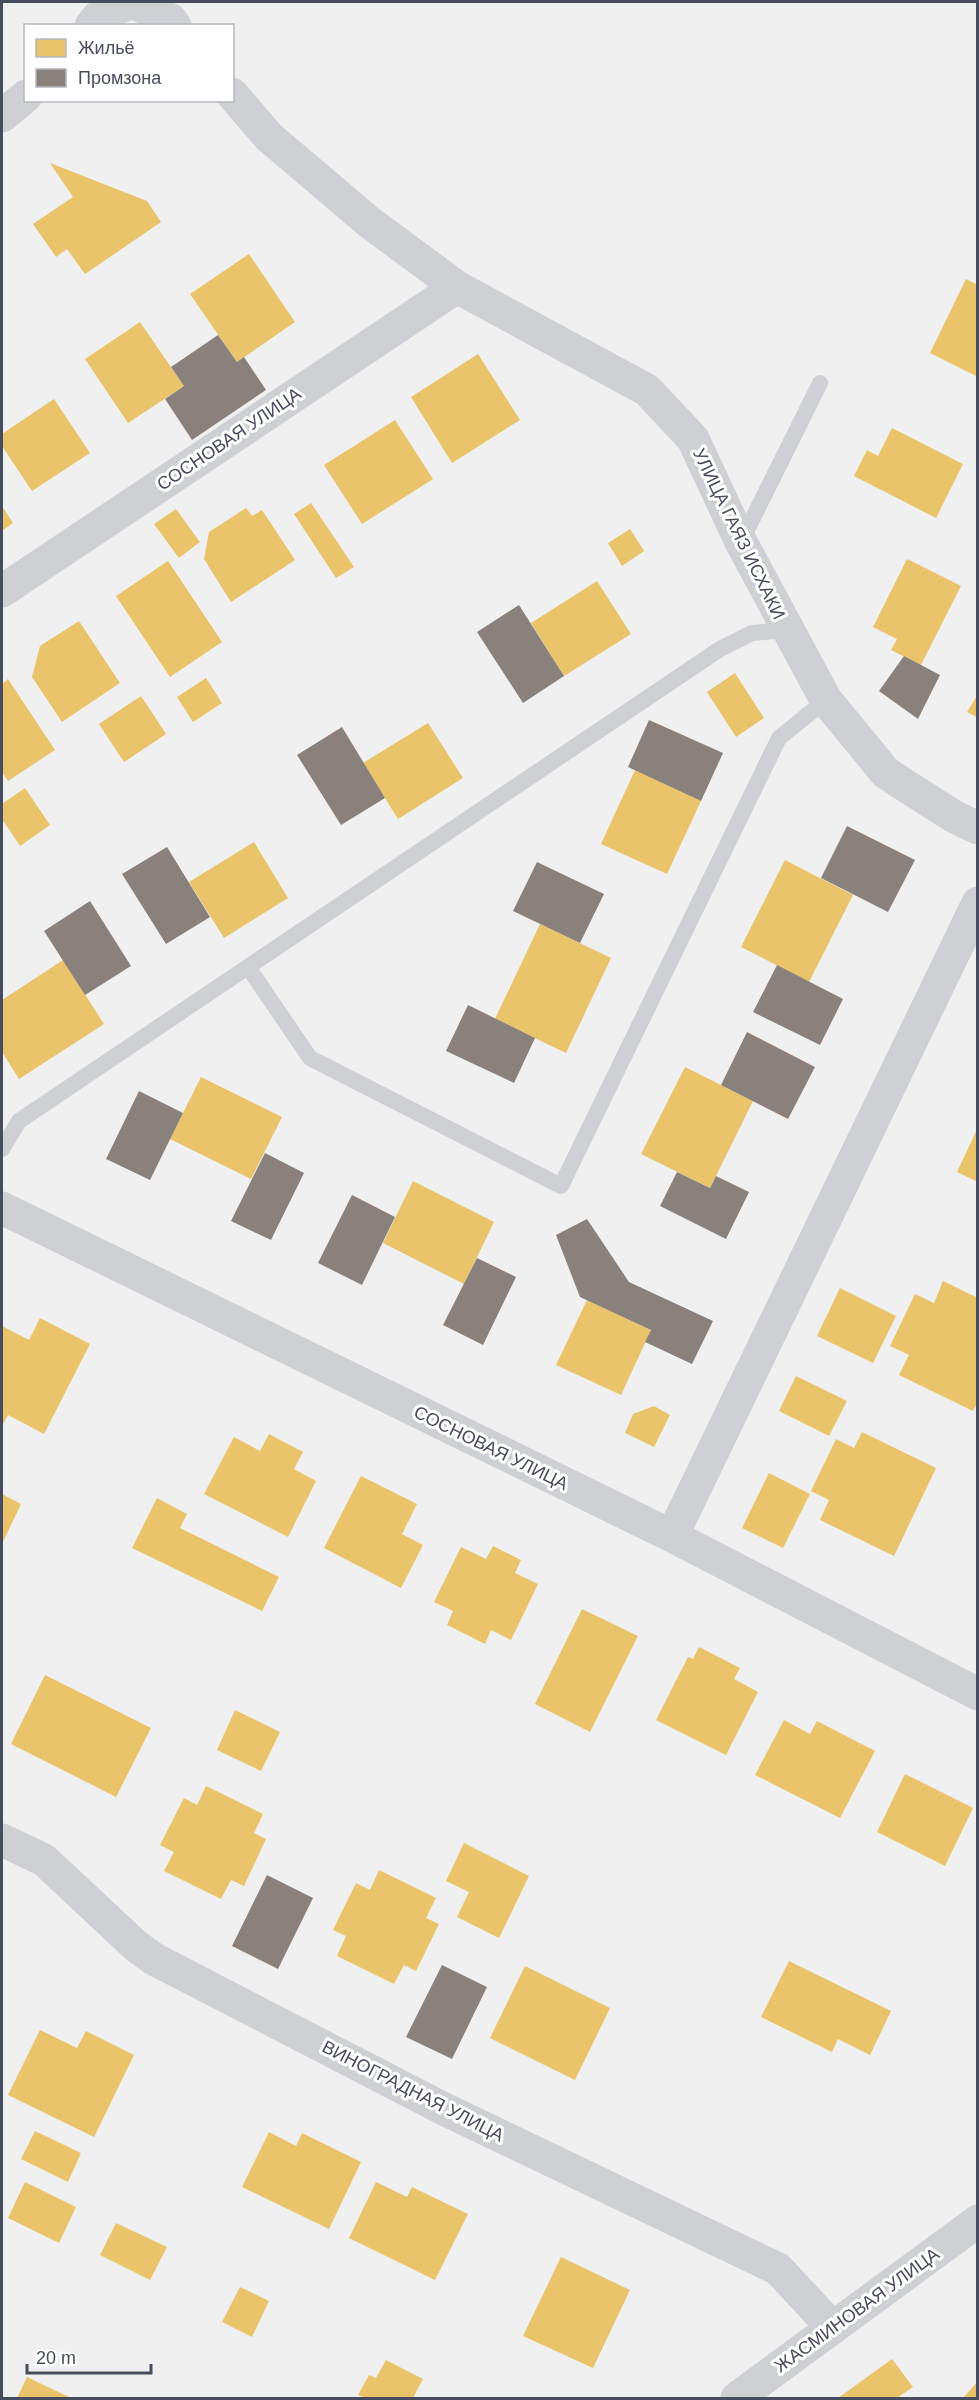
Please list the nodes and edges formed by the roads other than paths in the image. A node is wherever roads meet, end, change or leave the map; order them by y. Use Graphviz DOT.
graph roads {
  1 [pos="93,24"];
  2 [pos="174,24"];
  3 [pos="234,96"];
  4 [pos="24,98"];
  5 [pos="2,116"];
  6 [pos="457,287"];
  7 [pos="820,383"];
  8 [pos="741,542"];
  9 [pos="2,591"];
  10 [pos="786,630"];
  11 [pos="826,700"];
  12 [pos="978,828"];
  13 [pos="978,903"];
  14 [pos="248,967"];
  15 [pos="2,1149"];
  16 [pos="2,1208"];
  17 [pos="672,1536"];
  18 [pos="978,1694"];
  19 [pos="2,1839"];
  20 [pos="978,2221"];
  21 [pos="833,2328"];
  22 [pos="736,2398"];
  1 -- 2 [label="street"];
  3 -- 6 [label="street, УЛИЦА ГАЯЗ ИСХАКИ"];
  4 -- 5 [label="street"];
  6 -- 8 [label="street, УЛИЦА ГАЯЗ ИСХАКИ"];
  6 -- 9 [label="street, СОСНОВАЯ УЛИЦА"];
  7 -- 8 [label="lane"];
  8 -- 10 [label="street, УЛИЦА ГАЯЗ ИСХАКИ"];
  10 -- 11 [label="street, УЛИЦА ГАЯЗ ИСХАКИ"];
  10 -- 14 [label="lane"];
  11 -- 12 [label="street, УЛИЦА ГАЯЗ ИСХАКИ"];
  11 -- 14 [label="lane"];
  13 -- 17 [label="street"];
  14 -- 15 [label="lane"];
  16 -- 17 [label="street, СОСНОВАЯ УЛИЦА"];
  17 -- 18 [label="street, СОСНОВАЯ УЛИЦА"];
  19 -- 21 [label="street, ВИНОГРАДНАЯ УЛИЦА"];
  20 -- 21 [label="street, ЖАСМИНОВАЯ УЛИЦА"];
  21 -- 22 [label="street, ЖАСМИНОВАЯ УЛИЦА"];
}
